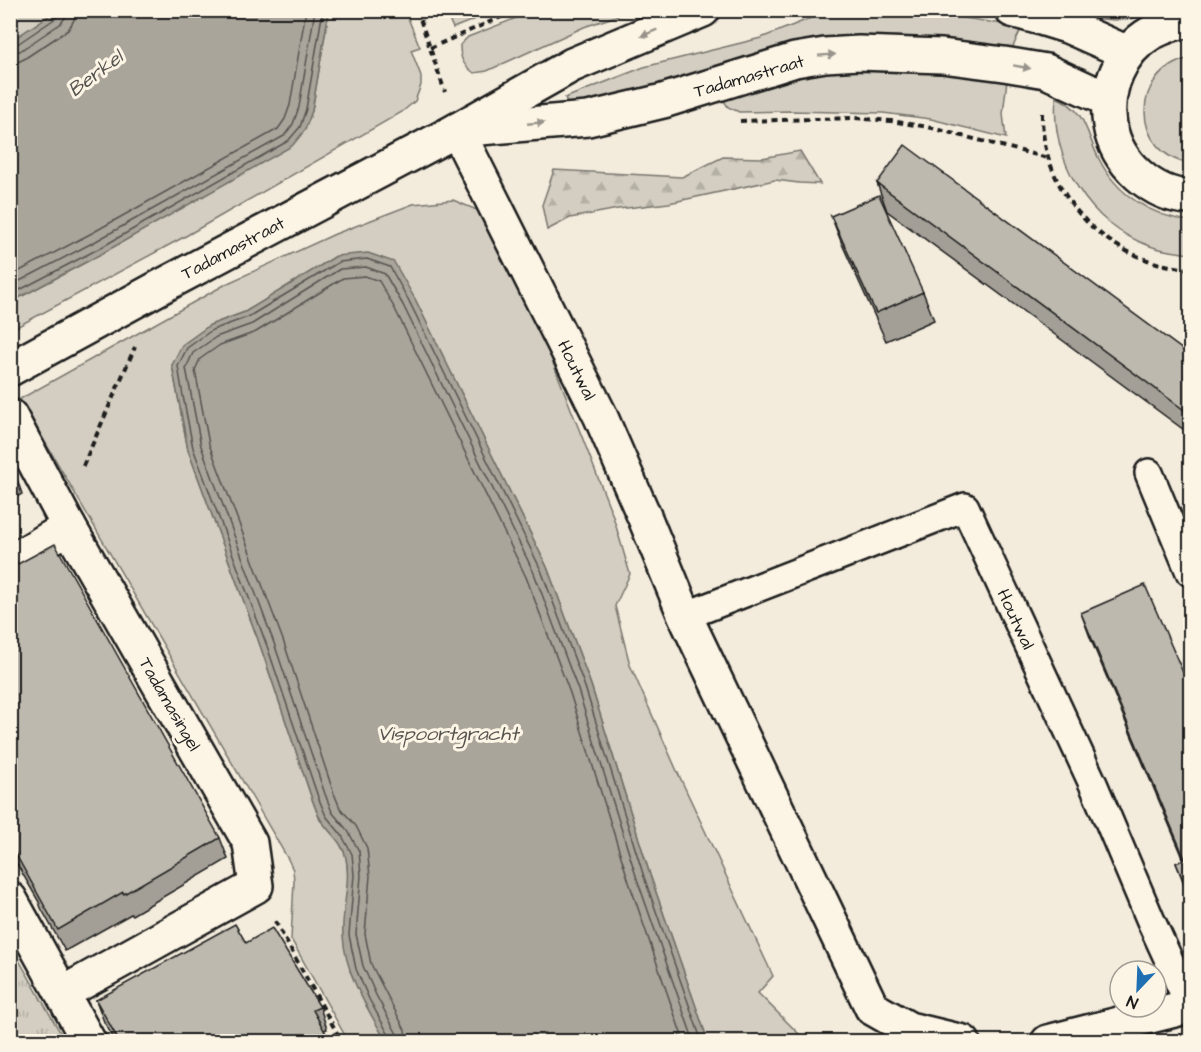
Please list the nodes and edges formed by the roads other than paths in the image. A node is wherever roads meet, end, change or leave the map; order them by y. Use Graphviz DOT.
graph roads {
  1 [pos="703,10"];
  2 [pos="1012,10"];
  3 [pos="1191,21"];
  4 [pos="1128,53"];
  5 [pos="1109,100"];
  6 [pos="457,130"];
  7 [pos="1191,197"];
  8 [pos="10,369"];
  9 [pos="10,416"];
  10 [pos="1149,473"];
  11 [pos="69,527"];
  12 [pos="10,562"];
  13 [pos="1191,572"];
  14 [pos="685,616"];
  15 [pos="10,899"];
  16 [pos="63,993"];
  17 [pos="1191,1006"];
  18 [pos="89,1041"];
  19 [pos="963,1041"];
  20 [pos="1048,1041"];
  1 -- 6 [label="street, Tadamastraat, one-way"];
  2 -- 4 [label="street"];
  3 -- 4 [label="street"];
  4 -- 5 [label="street"];
  6 -- 5 [label="street, Tadamastraat, one-way"];
  5 -- 7 [label="street"];
  6 -- 8 [label="street, Tadamastraat"];
  6 -- 14 [label="street, Houtwal"];
  9 -- 11 [label="street, Tadamasingel"];
  10 -- 13 [label="lane"];
  11 -- 12 [label="street"];
  11 -- 16 [label="street, Tadamasingel"];
  14 -- 17 [label="lane, Houtwal"];
  14 -- 19 [label="street, Houtwal"];
  15 -- 16 [label="street"];
  16 -- 18 [label="street"];
  17 -- 20 [label="street, Houtwal"];
}
